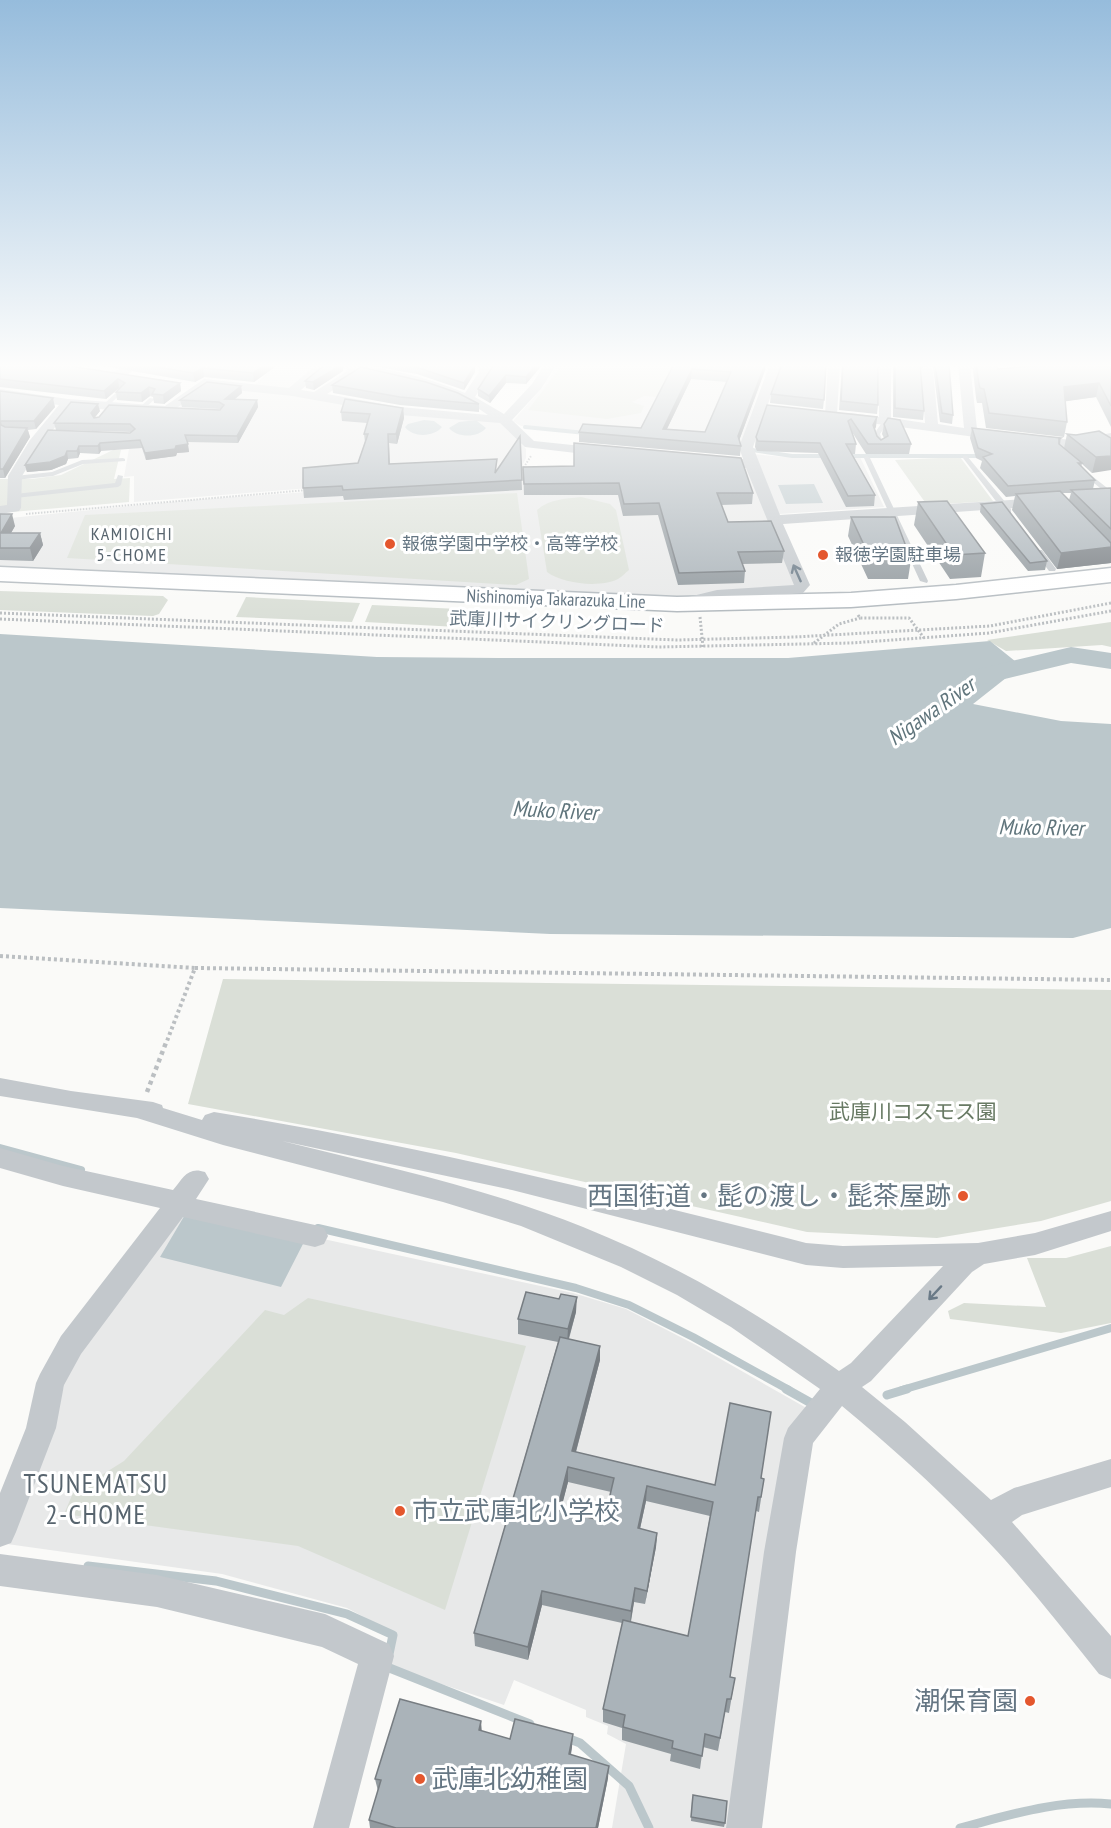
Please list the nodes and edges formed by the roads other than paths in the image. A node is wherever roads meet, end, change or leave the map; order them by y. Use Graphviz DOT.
graph roads {
  1 [pos="32,449"];
  2 [pos="578,449"];
  3 [pos="747,449"];
  4 [pos="611,453"];
  5 [pos="965,457"];
  6 [pos="867,458"];
  7 [pos="697,459"];
  8 [pos="123,460"];
  9 [pos="751,464"];
  10 [pos="1079,468"];
  11 [pos="120,476"];
  12 [pos="15,478"];
  13 [pos="1110,497"];
  14 [pos="1089,498"];
  15 [pos="1057,501"];
  16 [pos="1002,504"];
  17 [pos="10,505"];
  18 [pos="892,513"];
  19 [pos="774,520"];
  20 [pos="1017,523"];
  21 [pos="1031,541"];
  22 [pos="1052,569"];
  23 [pos="0,574"];
  24 [pos="1111,575"];
  25 [pos="924,581"];
  26 [pos="677,604"];
  27 [pos="0,1087"];
  28 [pos="141,1110"];
  29 [pos="0,1158"];
  30 [pos="185,1193"];
  31 [pos="1111,1221"];
  32 [pos="315,1236"];
  33 [pos="978,1254"];
  34 [pos="840,1386"];
  35 [pos="1111,1473"];
  36 [pos="988,1519"];
  37 [pos="1,1529"];
  38 [pos="0,1570"];
  39 [pos="1111,1662"];
  40 [pos="331,1828"];
  41 [pos="744,1828"];
  1 -- 12 [label="street"];
  2 -- 4 [label="street"];
  3 -- 9 [label="street"];
  5 -- 16 [label="lane"];
  6 -- 18 [label="lane"];
  7 -- 9 [label="street"];
  8 -- 12 [label="lane"];
  9 -- 19 [label="street"];
  10 -- 13 [label="lane"];
  11 -- 17 [label="lane"];
  12 -- 17 [label="street"];
  13 -- 14 [label="street"];
  15 -- 16 [label="street"];
  16 -- 18 [label="street"];
  16 -- 20 [label="lane"];
  18 -- 19 [label="street"];
  18 -- 25 [label="lane"];
  26 -- 19 [label="street, one-way"];
  21 -- 22 [label="lane"];
  23 -- 26 [label="main road, Nishinomiya Takarazuka Line"];
  24 -- 26 [label="main road, Nishinomiya Takarazuka Line"];
  27 -- 28 [label="street"];
  28 -- 33 [label="street"];
  28 -- 34 [label="street"];
  29 -- 30 [label="street"];
  30 -- 32 [label="street"];
  30 -- 37 [label="street"];
  31 -- 33 [label="street"];
  33 -- 34 [label="street, one-way"];
  34 -- 36 [label="street"];
  34 -- 41 [label="street"];
  35 -- 36 [label="street"];
  36 -- 39 [label="street"];
  38 -- 40 [label="street"];
}
